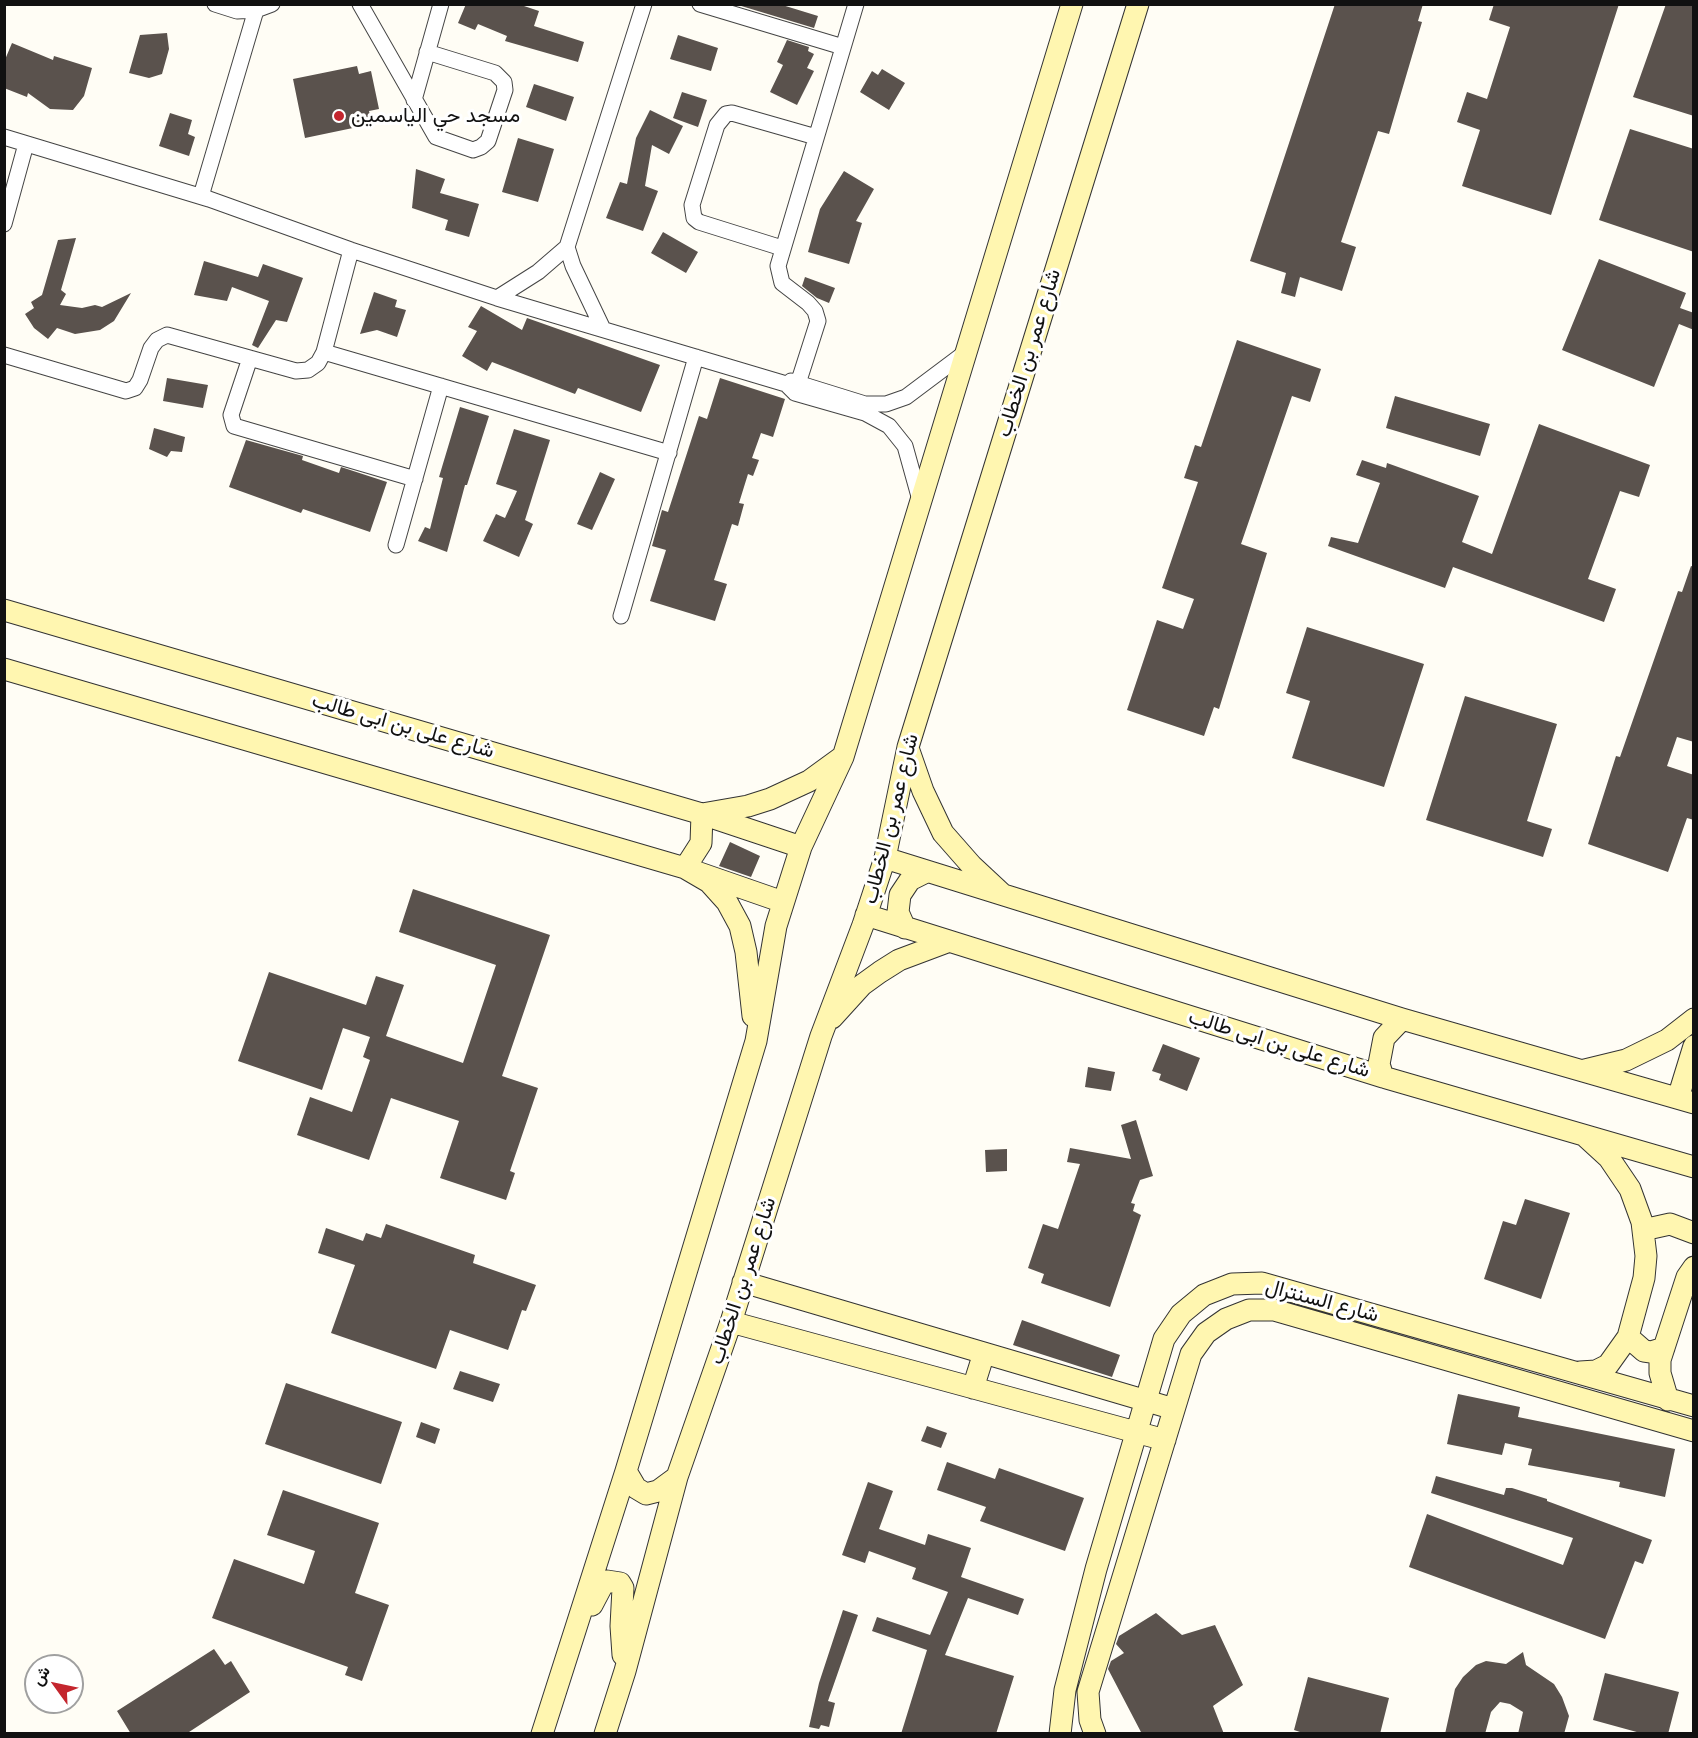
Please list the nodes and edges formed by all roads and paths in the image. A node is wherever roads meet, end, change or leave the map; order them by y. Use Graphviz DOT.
graph roads {
  1 [pos="215,4"];
  2 [pos="272,4"];
  3 [pos="360,4"];
  4 [pos="441,4"];
  5 [pos="644,4"];
  6 [pos="699,4"];
  7 [pos="856,4"];
  8 [pos="1072,4"];
  9 [pos="1138,4"];
  10 [pos="256,10"];
  11 [pos="843,47"];
  12 [pos="427,52"];
  13 [pos="414,100"];
  14 [pos="4,137"];
  15 [pos="816,137"];
  16 [pos="26,144"];
  17 [pos="201,196"];
  18 [pos="4,224"];
  19 [pos="567,248"];
  20 [pos="782,248"];
  21 [pos="351,250"];
  22 [pos="498,298"];
  23 [pos="603,329"];
  24 [pos="324,352"];
  25 [pos="966,352"];
  26 [pos="4,355"];
  27 [pos="696,357"];
  28 [pos="250,358"];
  29 [pos="441,386"];
  30 [pos="793,386"];
  31 [pos="854,406"];
  32 [pos="669,453"];
  33 [pos="415,479"];
  34 [pos="921,500"];
  35 [pos="396,545"];
  36 [pos="4,610"];
  37 [pos="621,616"];
  38 [pos="4,669"];
  39 [pos="908,747"];
  40 [pos="843,757"];
  41 [pos="702,814"];
  42 [pos="801,847"];
  43 [pos="885,858"];
  44 [pos="685,868"];
  45 [pos="926,872"];
  46 [pos="1006,897"];
  47 [pos="783,902"];
  48 [pos="866,915"];
  49 [pos="905,928"];
  50 [pos="947,942"];
  51 [pos="1401,1019"];
  52 [pos="1694,1019"];
  53 [pos="821,1036"];
  54 [pos="756,1041"];
  55 [pos="1694,1046"];
  56 [pos="1582,1071"];
  57 [pos="1383,1077"];
  58 [pos="1686,1100"];
  59 [pos="1580,1132"];
  60 [pos="1694,1167"];
  61 [pos="1643,1230"];
  62 [pos="1694,1233"];
  63 [pos="1694,1267"];
  64 [pos="743,1282"];
  65 [pos="1389,1320"];
  66 [pos="731,1322"];
  67 [pos="1628,1337"];
  68 [pos="1466,1341"];
  69 [pos="1386,1342"];
  70 [pos="1664,1348"];
  71 [pos="984,1353"];
  72 [pos="1461,1364"];
  73 [pos="1571,1372"];
  74 [pos="973,1388"];
  75 [pos="1668,1400"];
  76 [pos="1146,1401"];
  77 [pos="1694,1406"];
  78 [pos="1174,1409"];
  79 [pos="1136,1431"];
  80 [pos="1694,1431"];
  81 [pos="1165,1440"];
  82 [pos="626,1471"];
  83 [pos="678,1477"];
  84 [pos="1096,1569"];
  85 [pos="1123,1578"];
  86 [pos="567,1655"];
  87 [pos="625,1671"];
  88 [pos="543,1734"];
  89 [pos="605,1734"];
  90 [pos="1060,1734"];
  91 [pos="1095,1734"];
  1 -- 10 [label="street"];
  2 -- 10 [label="street"];
  3 -- 13 [label="street"];
  4 -- 12 [label="street"];
  5 -- 19 [label="street"];
  6 -- 11 [label="street"];
  7 -- 11 [label="street"];
  8 -- 25 [label="street"];
  9 -- 39 [label="street, شارع عمر بن الخطاب"];
  10 -- 17 [label="street"];
  11 -- 15 [label="street"];
  12 -- 13 [label="street"];
  12 -- 13 [label="street"];
  14 -- 16 [label="street"];
  15 -- 20 [label="street"];
  15 -- 20 [label="street"];
  16 -- 17 [label="street"];
  16 -- 18 [label="street"];
  17 -- 21 [label="street"];
  19 -- 22 [label="street"];
  19 -- 23 [label="street"];
  20 -- 30 [label="street"];
  21 -- 22 [label="street"];
  21 -- 24 [label="street"];
  22 -- 23 [label="street"];
  23 -- 27 [label="street"];
  24 -- 28 [label="street"];
  24 -- 29 [label="street"];
  25 -- 31 [label="street"];
  25 -- 34 [label="street"];
  26 -- 28 [label="street"];
  27 -- 30 [label="street"];
  27 -- 32 [label="street"];
  28 -- 33 [label="street"];
  29 -- 32 [label="street"];
  29 -- 33 [label="street"];
  30 -- 31 [label="street"];
  31 -- 34 [label="street"];
  32 -- 37 [label="street"];
  33 -- 35 [label="street"];
  34 -- 40 [label="street"];
  36 -- 41 [label="street, شارع على بن ابى طالب"];
  38 -- 44 [label="street"];
  39 -- 43 [label="street, شارع عمر بن الخطاب"];
  39 -- 46 [label="street"];
  40 -- 41 [label="street"];
  40 -- 42 [label="street"];
  41 -- 42 [label="street, شارع على بن ابى طالب"];
  41 -- 44 [label="street"];
  42 -- 47 [label="street"];
  43 -- 45 [label="street"];
  43 -- 48 [label="street, شارع عمر بن الخطاب"];
  44 -- 47 [label="street"];
  44 -- 54 [label="street"];
  45 -- 46 [label="street"];
  45 -- 49 [label="street"];
  46 -- 51 [label="street"];
  47 -- 54 [label="street"];
  48 -- 49 [label="street, شارع على بن ابى طالب"];
  48 -- 53 [label="street, شارع عمر بن الخطاب"];
  49 -- 50 [label="street, شارع على بن ابى طالب"];
  50 -- 53 [label="street"];
  50 -- 57 [label="street, شارع على بن ابى طالب"];
  51 -- 56 [label="street"];
  51 -- 57 [label="street"];
  52 -- 56 [label="street"];
  53 -- 64 [label="street, شارع عمر بن الخطاب"];
  54 -- 82 [label="street"];
  55 -- 58 [label="street"];
  56 -- 58 [label="street"];
  57 -- 59 [label="street, شارع على بن ابى طالب"];
  59 -- 60 [label="street, شارع على بن ابى طالب"];
  59 -- 61 [label="street"];
  61 -- 62 [label="street"];
  61 -- 67 [label="street"];
  63 -- 70 [label="street"];
  64 -- 66 [label="street, شارع عمر بن الخطاب"];
  64 -- 71 [label="street"];
  65 -- 68 [label="street, شارع السنترال"];
  65 -- 69 [label="street"];
  65 -- 76 [label="street, شارع السنترال"];
  66 -- 74 [label="street"];
  66 -- 83 [label="street, شارع عمر بن الخطاب"];
  67 -- 70 [label="street"];
  67 -- 73 [label="street"];
  68 -- 72 [label="street"];
  68 -- 73 [label="street, شارع السنترال"];
  69 -- 72 [label="street, شارع السنترال"];
  69 -- 78 [label="street, شارع السنترال"];
  70 -- 75 [label="street"];
  71 -- 74 [label="street"];
  71 -- 76 [label="street"];
  72 -- 80 [label="street, شارع السنترال"];
  73 -- 75 [label="street, شارع السنترال"];
  74 -- 79 [label="street"];
  75 -- 77 [label="street, شارع السنترال"];
  76 -- 78 [label="street"];
  76 -- 79 [label="street, شارع السنترال"];
  78 -- 81 [label="street, شارع السنترال"];
  79 -- 81 [label="street"];
  79 -- 84 [label="street, شارع السنترال"];
  81 -- 85 [label="street, شارع السنترال"];
  82 -- 83 [label="street"];
  82 -- 86 [label="street"];
  83 -- 87 [label="street, شارع عمر بن الخطاب"];
  84 -- 85 [label="street"];
  84 -- 90 [label="street, شارع السنترال"];
  85 -- 91 [label="street, شارع السنترال"];
  86 -- 87 [label="street"];
  86 -- 88 [label="street"];
  87 -- 89 [label="street, شارع عمر بن الخطاب"];
}
